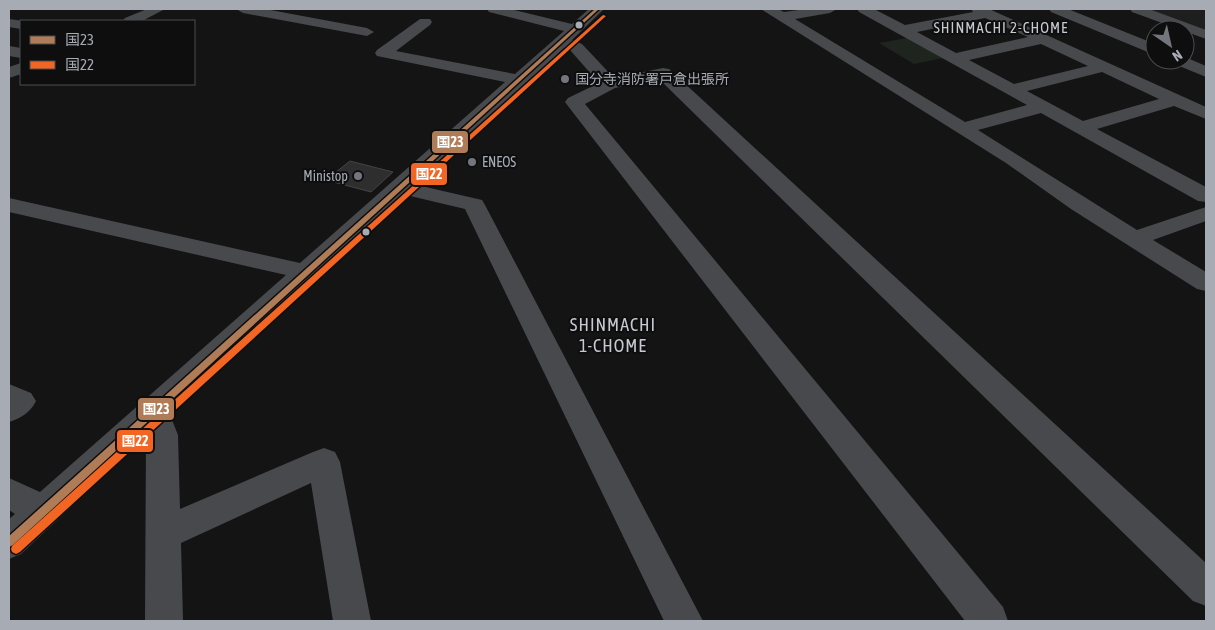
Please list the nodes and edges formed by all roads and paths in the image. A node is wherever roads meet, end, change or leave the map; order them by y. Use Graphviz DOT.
graph roads {
  1 [pos="158,9"];
  2 [pos="244,9"];
  3 [pos="494,9"];
  4 [pos="597,9"];
  5 [pos="830,9"];
  6 [pos="864,9"];
  7 [pos="1056,9"];
  8 [pos="1137,9"];
  9 [pos="983,10"];
  10 [pos="775,13"];
  11 [pos="132,20"];
  12 [pos="425,22"];
  13 [pos="902,30"];
  14 [pos="366,32"];
  15 [pos="568,35"];
  16 [pos="1206,35"];
  17 [pos="1042,39"];
  18 [pos="1145,46"];
  19 [pos="954,58"];
  20 [pos="1103,68"];
  21 [pos="518,80"];
  22 [pos="610,84"];
  23 [pos="1011,90"];
  24 [pos="1175,100"];
  25 [pos="1042,107"];
  26 [pos="1206,114"];
  27 [pos="963,128"];
  28 [pos="1080,128"];
  29 [pos="399,187"];
  30 [pos="1206,196"];
  31 [pos="9,205"];
  32 [pos="1206,214"];
  33 [pos="1135,238"];
  34 [pos="306,272"];
  35 [pos="1206,283"];
  36 [pos="9,396"];
  37 [pos="9,410"];
  38 [pos="153,410"];
  39 [pos="9,493"];
  40 [pos="43,512"];
  41 [pos="162,534"];
  42 [pos="9,542"];
  43 [pos="1206,588"];
  44 [pos="164,621"];
  45 [pos="352,621"];
  46 [pos="684,621"];
  47 [pos="989,621"];
  1 -- 11 [label="street"];
  2 -- 14 [label="street"];
  3 -- 15 [label="street"];
  4 -- 15 [label="street"];
  5 -- 10 [label="street"];
  6 -- 13 [label="street"];
  7 -- 18 [label="street"];
  8 -- 16 [label="street"];
  9 -- 13 [label="street"];
  9 -- 17 [label="street"];
  10 -- 27 [label="street"];
  12 -- 21 [label="street"];
  13 -- 19 [label="street"];
  15 -- 21 [label="street"];
  15 -- 22 [label="street"];
  17 -- 19 [label="street"];
  17 -- 20 [label="street"];
  19 -- 23 [label="street"];
  20 -- 23 [label="street"];
  20 -- 24 [label="street"];
  21 -- 29 [label="street"];
  22 -- 43 [label="street"];
  22 -- 47 [label="street"];
  23 -- 25 [label="street"];
  24 -- 26 [label="street"];
  24 -- 28 [label="street"];
  25 -- 27 [label="street"];
  25 -- 28 [label="street"];
  27 -- 33 [label="street"];
  28 -- 30 [label="street"];
  29 -- 34 [label="street"];
  29 -- 46 [label="street"];
  31 -- 34 [label="street"];
  32 -- 33 [label="street"];
  33 -- 35 [label="street"];
  34 -- 38 [label="street"];
  36 -- 37 [label="street"];
  38 -- 40 [label="street"];
  38 -- 41 [label="street"];
  39 -- 40 [label="street"];
  40 -- 42 [label="street"];
  41 -- 44 [label="street"];
  41 -- 45 [label="street"];
}
